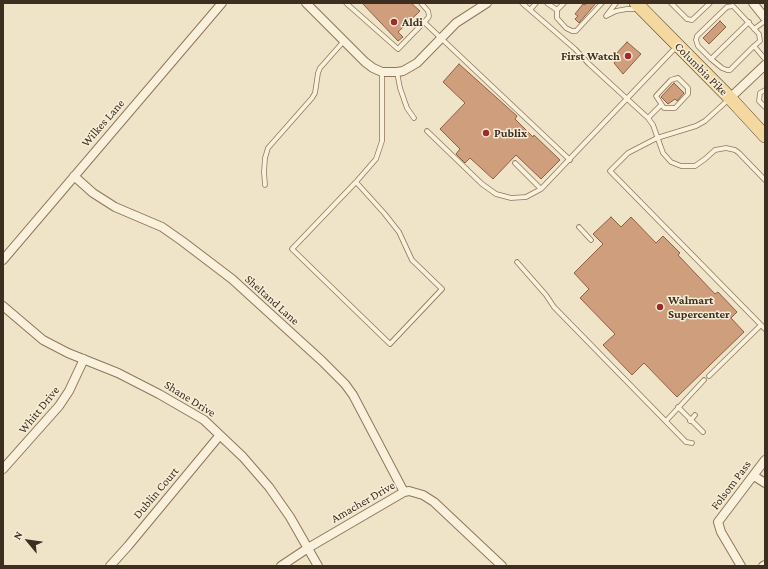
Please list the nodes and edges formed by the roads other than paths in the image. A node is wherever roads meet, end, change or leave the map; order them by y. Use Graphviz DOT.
graph roads {
  1 [pos="222,3"];
  2 [pos="306,3"];
  3 [pos="346,3"];
  4 [pos="421,3"];
  5 [pos="487,3"];
  6 [pos="522,3"];
  7 [pos="536,3"];
  8 [pos="547,3"];
  9 [pos="564,3"];
  10 [pos="602,3"];
  11 [pos="616,3"];
  12 [pos="671,3"];
  13 [pos="710,3"];
  14 [pos="753,3"];
  15 [pos="639,6"];
  16 [pos="530,10"];
  17 [pos="557,10"];
  18 [pos="765,18"];
  19 [pos="747,21"];
  20 [pos="765,21"];
  21 [pos="425,23"];
  22 [pos="754,29"];
  23 [pos="441,39"];
  24 [pos="344,42"];
  25 [pos="677,45"];
  26 [pos="754,46"];
  27 [pos="711,59"];
  28 [pos="765,60"];
  29 [pos="765,65"];
  30 [pos="382,72"];
  31 [pos="398,72"];
  32 [pos="765,90"];
  33 [pos="730,98"];
  34 [pos="627,99"];
  35 [pos="661,105"];
  36 [pos="765,107"];
  37 [pos="414,118"];
  38 [pos="648,118"];
  39 [pos="427,131"];
  40 [pos="765,136"];
  41 [pos="658,138"];
  42 [pos="570,160"];
  43 [pos="515,163"];
  44 [pos="74,176"];
  45 [pos="765,180"];
  46 [pos="356,182"];
  47 [pos="265,185"];
  48 [pos="542,189"];
  49 [pos="579,227"];
  50 [pos="591,240"];
  51 [pos="3,260"];
  52 [pos="517,262"];
  53 [pos="3,306"];
  54 [pos="761,325"];
  55 [pos="765,329"];
  56 [pos="84,359"];
  57 [pos="709,376"];
  58 [pos="704,380"];
  59 [pos="678,407"];
  60 [pos="695,415"];
  61 [pos="666,421"];
  62 [pos="690,421"];
  63 [pos="702,432"];
  64 [pos="220,435"];
  65 [pos="692,443"];
  66 [pos="765,460"];
  67 [pos="3,470"];
  68 [pos="754,476"];
  69 [pos="765,483"];
  70 [pos="404,492"];
  71 [pos="308,548"];
  72 [pos="110,566"];
  73 [pos="280,566"];
  74 [pos="318,566"];
  75 [pos="502,566"];
  76 [pos="741,566"];
  1 -- 44 [label="street, Wilkes Lane"];
  2 -- 24 [label="street"];
  3 -- 21 [label="lane"];
  4 -- 21 [label="lane"];
  5 -- 23 [label="street"];
  6 -- 16 [label="lane"];
  7 -- 16 [label="lane"];
  8 -- 17 [label="lane"];
  9 -- 17 [label="lane"];
  10 -- 17 [label="lane"];
  11 -- 15 [label="lane"];
  12 -- 13 [label="lane"];
  14 -- 18 [label="street"];
  15 -- 25 [label="main road, Columbia Pike"];
  16 -- 34 [label="lane"];
  19 -- 22 [label="lane"];
  19 -- 27 [label="lane"];
  19 -- 27 [label="lane"];
  20 -- 22 [label="lane"];
  21 -- 23 [label="lane"];
  22 -- 26 [label="lane"];
  23 -- 31 [label="street"];
  23 -- 42 [label="lane"];
  24 -- 30 [label="street"];
  24 -- 47 [label="lane"];
  25 -- 33 [label="main road, Columbia Pike"];
  25 -- 34 [label="lane"];
  26 -- 27 [label="lane"];
  26 -- 28 [label="lane"];
  29 -- 33 [label="street"];
  30 -- 31 [label="street"];
  30 -- 46 [label="lane"];
  31 -- 37 [label="lane"];
  32 -- 36 [label="lane"];
  33 -- 40 [label="main road, Columbia Pike"];
  33 -- 41 [label="lane"];
  34 -- 38 [label="lane"];
  34 -- 42 [label="lane"];
  35 -- 35 [label="lane"];
  35 -- 38 [label="lane"];
  38 -- 41 [label="lane"];
  39 -- 48 [label="lane"];
  41 -- 45 [label="lane"];
  41 -- 54 [label="lane"];
  42 -- 48 [label="lane"];
  43 -- 48 [label="lane"];
  44 -- 51 [label="street, Wilkes Lane"];
  44 -- 70 [label="street, Sheltand Lane"];
  46 -- 46 [label="lane"];
  49 -- 50 [label="lane"];
  52 -- 61 [label="lane"];
  53 -- 56 [label="street, Shane Drive"];
  54 -- 55 [label="lane"];
  54 -- 57 [label="lane"];
  56 -- 64 [label="street, Shane Drive"];
  56 -- 67 [label="street, Whitt Drive"];
  58 -- 59 [label="lane"];
  59 -- 61 [label="lane"];
  59 -- 62 [label="lane"];
  60 -- 62 [label="lane"];
  61 -- 65 [label="lane"];
  62 -- 63 [label="lane"];
  64 -- 71 [label="street, Shane Drive"];
  64 -- 72 [label="street, Dublin Court"];
  66 -- 68 [label="street, Folsom Pass"];
  68 -- 69 [label="street"];
  68 -- 76 [label="street, Folsom Pass"];
  70 -- 71 [label="street, Amacher Drive"];
  70 -- 75 [label="street, Amacher Drive"];
  71 -- 73 [label="street, Amacher Drive"];
  71 -- 74 [label="street, Shane Drive"];
}
